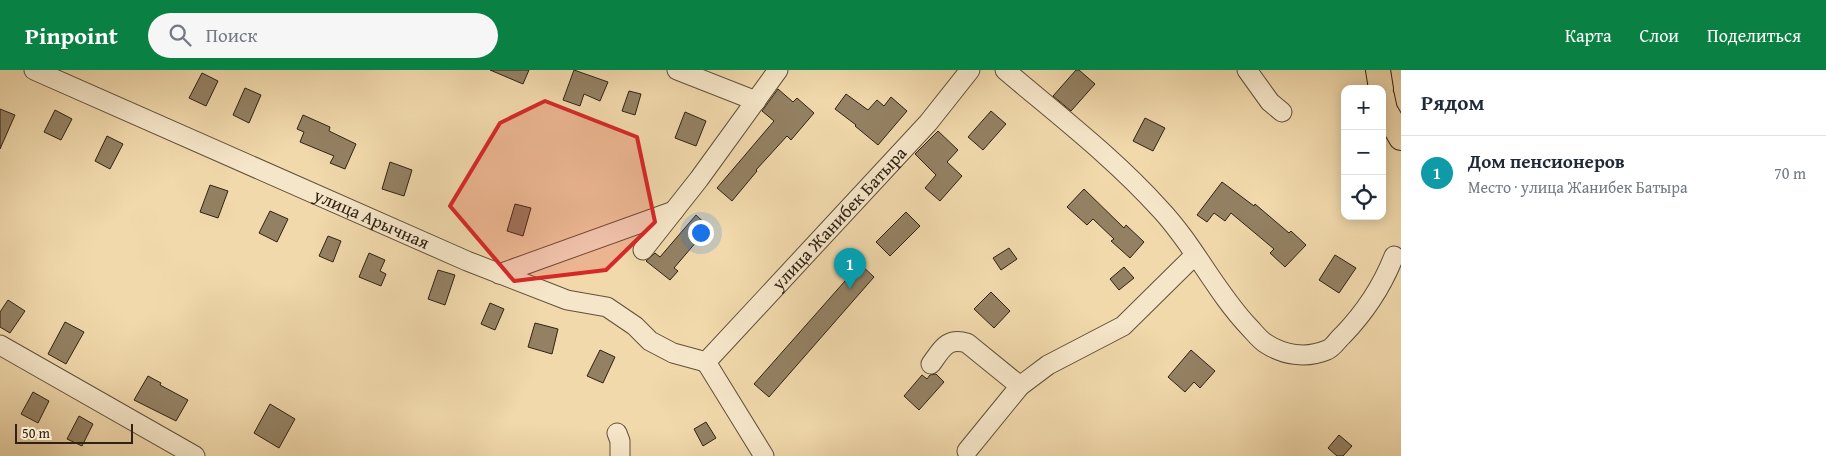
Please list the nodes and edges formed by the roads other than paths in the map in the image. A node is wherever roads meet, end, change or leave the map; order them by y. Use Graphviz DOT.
graph roads {
  1 [pos="34,70"];
  2 [pos="677,70"];
  3 [pos="778,70"];
  4 [pos="970,70"];
  5 [pos="1005,70"];
  6 [pos="1247,70"];
  7 [pos="1378,70"];
  8 [pos="1380,85"];
  9 [pos="756,101"];
  10 [pos="1282,112"];
  11 [pos="1386,112"];
  12 [pos="1401,138"];
  13 [pos="674,211"];
  14 [pos="643,250"];
  15 [pos="1195,255"];
  16 [pos="1394,256"];
  17 [pos="499,274"];
  18 [pos="0,346"];
  19 [pos="706,362"];
  20 [pos="931,364"];
  21 [pos="1020,386"];
  22 [pos="617,433"];
  23 [pos="967,451"];
  24 [pos="195,456"];
  25 [pos="620,456"];
  26 [pos="764,456"];
  1 -- 17 [label="street, улица Арычная"];
  2 -- 9 [label="street"];
  3 -- 9 [label="street"];
  4 -- 19 [label="street, улица Жанибек Батыра"];
  5 -- 15 [label="street"];
  6 -- 10 [label="street"];
  7 -- 8 [label="main road"];
  9 -- 13 [label="street"];
  11 -- 12 [label="main road"];
  13 -- 14 [label="street"];
  13 -- 17 [label="street"];
  15 -- 16 [label="street"];
  15 -- 21 [label="street"];
  17 -- 19 [label="street, улица Арычная"];
  18 -- 24 [label="street"];
  19 -- 26 [label="street"];
  20 -- 21 [label="street"];
  21 -- 23 [label="street"];
  22 -- 25 [label="street"];
}
